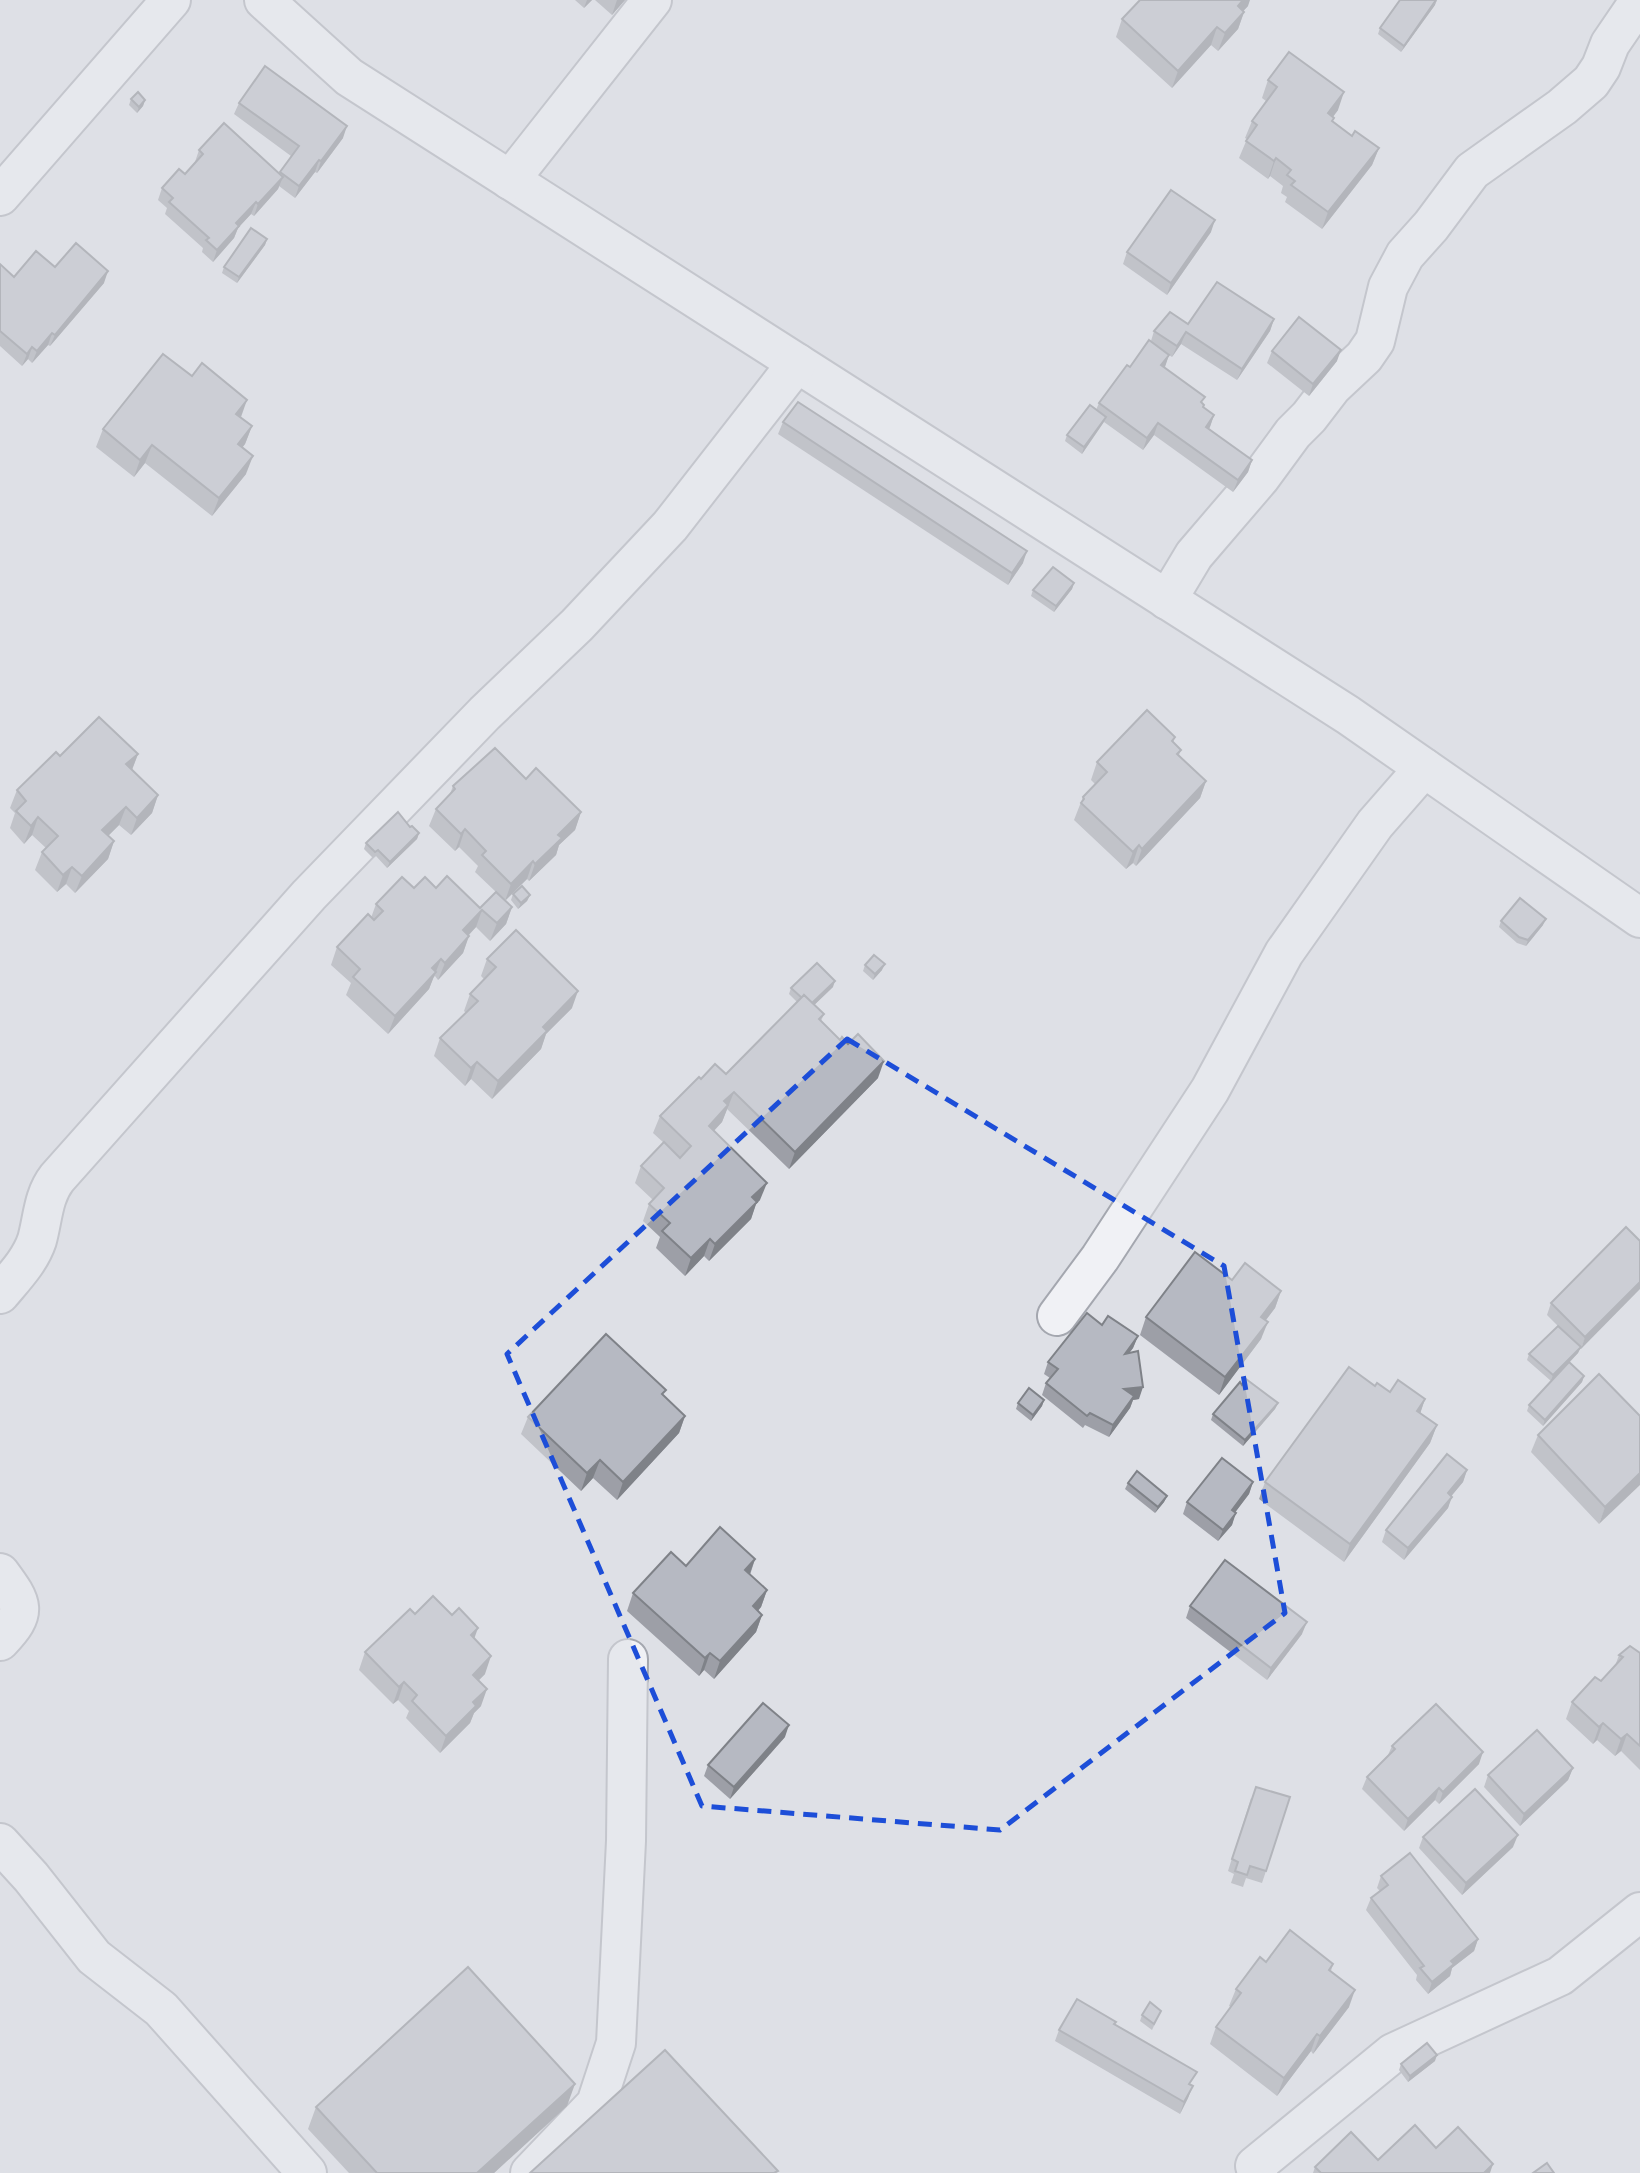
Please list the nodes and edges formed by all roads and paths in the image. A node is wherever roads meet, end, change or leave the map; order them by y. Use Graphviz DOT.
graph roads {
  1 [pos="171,0"];
  2 [pos="264,0"];
  3 [pos="652,0"];
  4 [pos="1640,0"];
  5 [pos="510,180"];
  6 [pos="0,196"];
  7 [pos="797,363"];
  8 [pos="1167,600"];
  9 [pos="1424,768"];
  10 [pos="1640,918"];
  11 [pos="0,1294"];
  12 [pos="1057,1316"];
  13 [pos="0,1573"];
  14 [pos="0,1641"];
  15 [pos="628,1658"];
  16 [pos="0,1843"];
  17 [pos="1640,1912"];
  18 [pos="1252,2171"];
  19 [pos="307,2173"];
  20 [pos="530,2173"];
  1 -- 6 [label="street"];
  2 -- 5 [label="street"];
  3 -- 5 [label="street"];
  4 -- 8 [label="street"];
  5 -- 7 [label="street"];
  7 -- 8 [label="street"];
  7 -- 11 [label="street"];
  8 -- 9 [label="street"];
  9 -- 10 [label="street"];
  9 -- 12 [label="street"];
  13 -- 14 [label="street"];
  15 -- 20 [label="street"];
  16 -- 19 [label="street"];
  17 -- 18 [label="street"];
}
